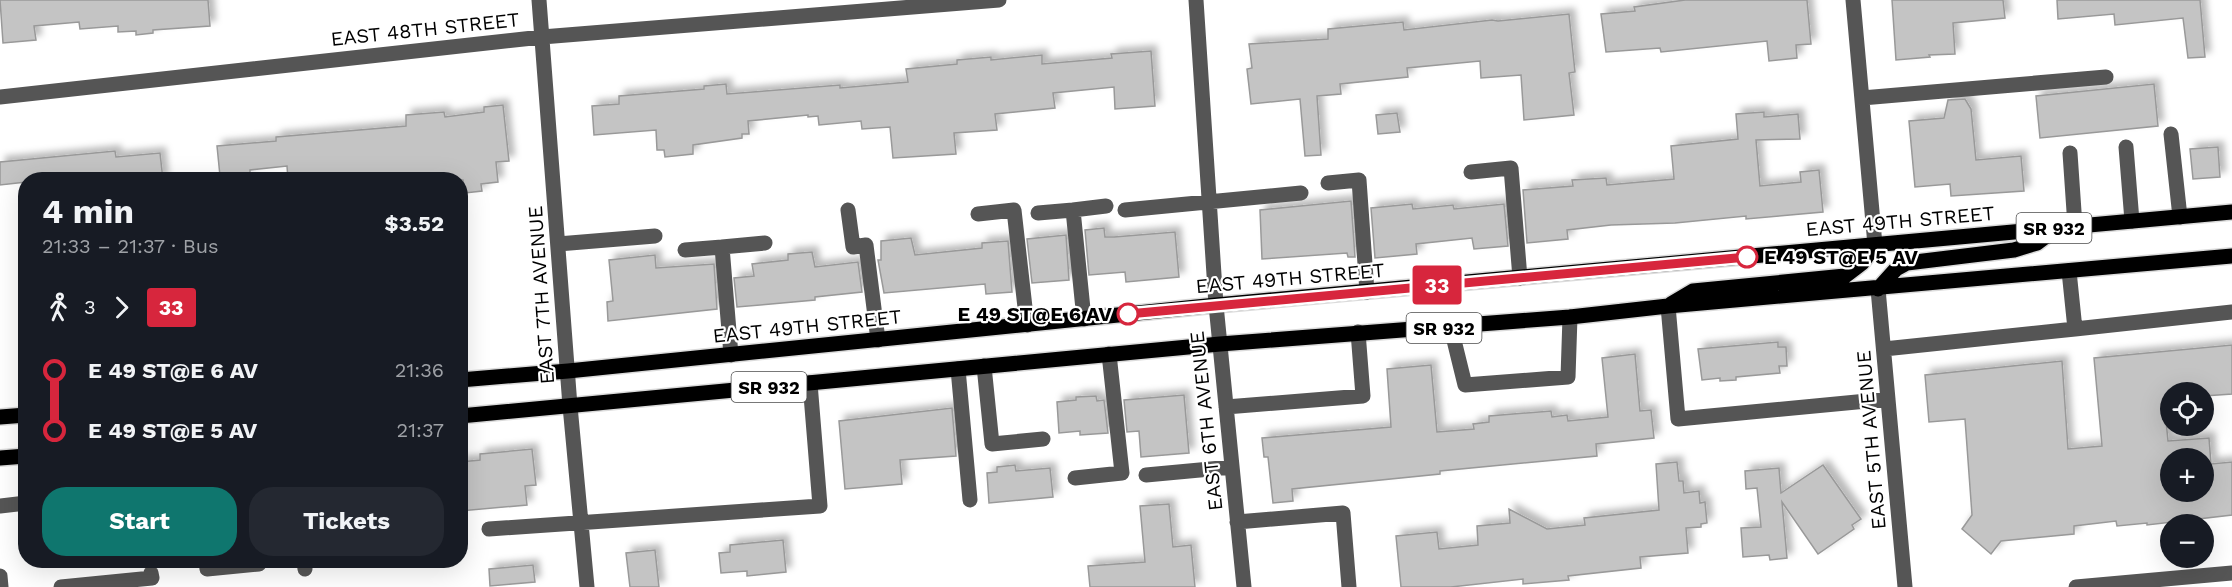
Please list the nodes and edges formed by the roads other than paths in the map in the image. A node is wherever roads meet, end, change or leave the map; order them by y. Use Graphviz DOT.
graph roads {
  1 [pos="539,0"];
  2 [pos="999,0"];
  3 [pos="1196,0"];
  4 [pos="1853,0"];
  5 [pos="542,37"];
  6 [pos="2106,77"];
  7 [pos="0,97"];
  8 [pos="1862,98"];
  9 [pos="2171,134"];
  10 [pos="2126,147"];
  11 [pos="2070,153"];
  12 [pos="1470,172"];
  13 [pos="1328,183"];
  14 [pos="1301,193"];
  15 [pos="1209,201"];
  16 [pos="1106,206"];
  17 [pos="848,210"];
  18 [pos="1072,210"];
  19 [pos="1125,210"];
  20 [pos="2232,212"];
  21 [pos="1038,213"];
  22 [pos="978,214"];
  23 [pos="2180,217"];
  24 [pos="2132,221"];
  25 [pos="2075,226"];
  26 [pos="2057,228"];
  27 [pos="655,236"];
  28 [pos="765,243"];
  29 [pos="558,244"];
  30 [pos="1875,245"];
  31 [pos="723,247"];
  32 [pos="685,250"];
  33 [pos="2232,256"];
  34 [pos="2069,271"];
  35 [pos="1520,278"];
  36 [pos="1878,289"];
  37 [pos="1367,292"];
  38 [pos="1216,305"];
  39 [pos="1668,306"];
  40 [pos="2232,312"];
  41 [pos="1570,317"];
  42 [pos="1084,319"];
  43 [pos="1027,325"];
  44 [pos="1451,327"];
  45 [pos="2075,329"];
  46 [pos="1358,332"];
  47 [pos="878,340"];
  48 [pos="1220,344"];
  49 [pos="1884,349"];
  50 [pos="1109,354"];
  51 [pos="731,355"];
  52 [pos="984,366"];
  53 [pos="958,369"];
  54 [pos="568,371"];
  55 [pos="468,379"];
  56 [pos="810,383"];
  57 [pos="1888,399"];
  58 [pos="570,406"];
  59 [pos="1226,407"];
  60 [pos="468,415"];
  61 [pos="18,416"];
  62 [pos="0,417"];
  63 [pos="1043,439"];
  64 [pos="18,457"];
  65 [pos="0,458"];
  66 [pos="1232,467"];
  67 [pos="1146,475"];
  68 [pos="1075,478"];
  69 [pos="970,500"];
  70 [pos="18,504"];
  71 [pos="0,506"];
  72 [pos="582,521"];
  73 [pos="1237,522"];
  74 [pos="489,529"];
  75 [pos="151,573"];
  76 [pos="2232,573"];
  77 [pos="0,576"];
  78 [pos="1,587"];
  79 [pos="61,587"];
  80 [pos="587,587"];
  81 [pos="1244,587"];
  82 [pos="1349,587"];
  83 [pos="1905,587"];
  84 [pos="2076,587"];
  1 -- 5 [label="street, EAST 7TH AVENUE"];
  2 -- 5 [label="street, EAST 48TH STREET"];
  3 -- 15 [label="street, EAST 6TH AVENUE"];
  4 -- 8 [label="street"];
  5 -- 7 [label="street, EAST 48TH STREET"];
  5 -- 29 [label="street, EAST 7TH AVENUE"];
  6 -- 8 [label="street"];
  8 -- 30 [label="street"];
  9 -- 23 [label="street"];
  10 -- 24 [label="street"];
  11 -- 25 [label="street"];
  12 -- 35 [label="street"];
  13 -- 37 [label="street"];
  14 -- 15 [label="street"];
  15 -- 19 [label="street"];
  15 -- 38 [label="street, EAST 6TH AVENUE"];
  16 -- 18 [label="street"];
  17 -- 47 [label="street"];
  18 -- 21 [label="street"];
  18 -- 42 [label="street"];
  20 -- 23 [label="main road, EAST 49TH STREET / SR 932"];
  22 -- 43 [label="street"];
  23 -- 24 [label="main road, EAST 49TH STREET / SR 932"];
  24 -- 25 [label="main road, EAST 49TH STREET / SR 932"];
  25 -- 26 [label="main road, EAST 49TH STREET / SR 932"];
  26 -- 30 [label="main road, EAST 49TH STREET / SR 932"];
  26 -- 36 [label="main road"];
  27 -- 29 [label="street"];
  28 -- 31 [label="street"];
  29 -- 54 [label="street, EAST 7TH AVENUE"];
  30 -- 35 [label="main road, EAST 49TH STREET / SR 932"];
  30 -- 39 [label="main road"];
  31 -- 32 [label="street"];
  31 -- 51 [label="street"];
  33 -- 34 [label="main road, SR 932"];
  34 -- 36 [label="main road, SR 932"];
  34 -- 45 [label="street"];
  35 -- 37 [label="main road, EAST 49TH STREET / SR 932"];
  36 -- 39 [label="main road, SR 932"];
  36 -- 49 [label="street, EAST 5TH AVENUE"];
  37 -- 38 [label="main road, EAST 49TH STREET / SR 932"];
  38 -- 42 [label="main road, EAST 49TH STREET / SR 932"];
  38 -- 48 [label="street, EAST 6TH AVENUE"];
  39 -- 41 [label="main road, SR 932"];
  39 -- 57 [label="street"];
  40 -- 45 [label="street"];
  41 -- 44 [label="main road, SR 932"];
  41 -- 44 [label="street"];
  42 -- 43 [label="main road, EAST 49TH STREET / SR 932"];
  43 -- 47 [label="main road, EAST 49TH STREET / SR 932"];
  44 -- 46 [label="main road, SR 932"];
  45 -- 49 [label="street"];
  46 -- 48 [label="main road, SR 932"];
  46 -- 59 [label="street"];
  47 -- 51 [label="main road, EAST 49TH STREET / SR 932"];
  48 -- 50 [label="main road, SR 932"];
  48 -- 59 [label="street, EAST 6TH AVENUE"];
  49 -- 57 [label="street, EAST 5TH AVENUE"];
  50 -- 52 [label="main road, SR 932"];
  50 -- 68 [label="street"];
  51 -- 54 [label="main road, EAST 49TH STREET / SR 932"];
  52 -- 53 [label="main road, SR 932"];
  52 -- 63 [label="street"];
  53 -- 56 [label="main road, SR 932"];
  53 -- 69 [label="street"];
  54 -- 55 [label="main road, EAST 49TH STREET / SR 932"];
  54 -- 58 [label="street, EAST 7TH AVENUE"];
  56 -- 58 [label="main road, SR 932"];
  56 -- 72 [label="street"];
  57 -- 83 [label="street, EAST 5TH AVENUE"];
  58 -- 60 [label="main road, SR 932"];
  58 -- 72 [label="street, EAST 7TH AVENUE"];
  59 -- 66 [label="street, EAST 6TH AVENUE"];
  61 -- 62 [label="main road"];
  64 -- 65 [label="main road"];
  66 -- 67 [label="street"];
  66 -- 73 [label="street, EAST 6TH AVENUE"];
  70 -- 71 [label="street"];
  72 -- 74 [label="street"];
  72 -- 80 [label="street, EAST 7TH AVENUE"];
  73 -- 81 [label="street, EAST 6TH AVENUE"];
  73 -- 82 [label="street"];
  75 -- 79 [label="street"];
  76 -- 84 [label="street"];
  77 -- 78 [label="street"];
}
